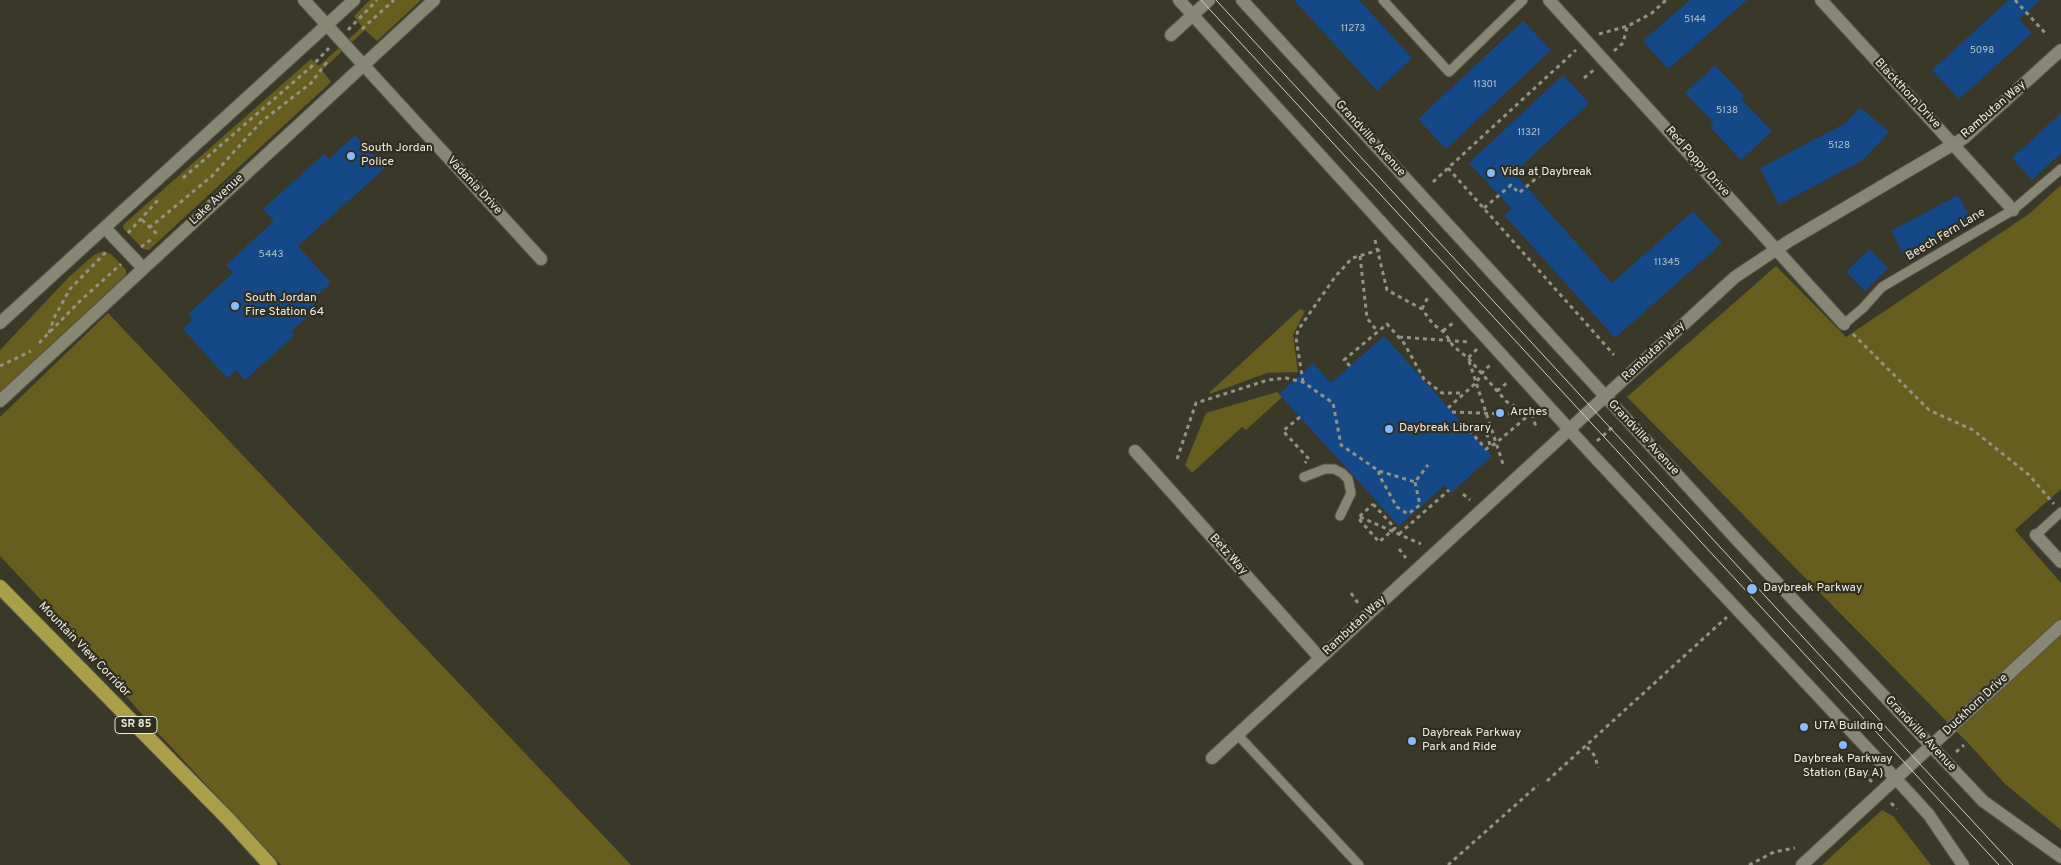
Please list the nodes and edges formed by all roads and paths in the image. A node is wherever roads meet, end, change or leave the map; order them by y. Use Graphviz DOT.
graph roads {
  1 [pos="304,0"];
  2 [pos="354,0"];
  3 [pos="377,0"];
  4 [pos="394,0"];
  5 [pos="434,0"];
  6 [pos="1179,0"];
  7 [pos="1209,0"];
  8 [pos="1242,0"];
  9 [pos="1383,0"];
  10 [pos="1523,0"];
  11 [pos="1549,0"];
  12 [pos="1666,0"];
  13 [pos="1821,0"];
  14 [pos="2015,0"];
  15 [pos="1193,15"];
  16 [pos="327,25"];
  17 [pos="1627,26"];
  18 [pos="348,29"];
  19 [pos="362,29"];
  20 [pos="2045,33"];
  21 [pos="1171,35"];
  22 [pos="1593,35"];
  23 [pos="1623,43"];
  24 [pos="328,48"];
  25 [pos="1577,49"];
  26 [pos="2061,50"];
  27 [pos="327,62"];
  28 [pos="364,65"];
  29 [pos="1953,144"];
  30 [pos="1448,168"];
  31 [pos="2061,168"];
  32 [pos="1540,175"];
  33 [pos="180,181"];
  34 [pos="1433,182"];
  35 [pos="165,194"];
  36 [pos="1484,208"];
  37 [pos="2013,210"];
  38 [pos="142,220"];
  39 [pos="105,228"];
  40 [pos="150,228"];
  41 [pos="157,234"];
  42 [pos="1375,240"];
  43 [pos="118,241"];
  44 [pos="1382,248"];
  45 [pos="1377,250"];
  46 [pos="1776,250"];
  47 [pos="132,255"];
  48 [pos="1360,256"];
  49 [pos="541,259"];
  50 [pos="143,268"];
  51 [pos="1428,297"];
  52 [pos="1422,309"];
  53 [pos="0,323"];
  54 [pos="1453,323"];
  55 [pos="1844,324"];
  56 [pos="1443,331"];
  57 [pos="1378,332"];
  58 [pos="48,334"];
  59 [pos="1398,337"];
  60 [pos="1449,340"];
  61 [pos="1470,342"];
  62 [pos="1477,349"];
  63 [pos="1614,355"];
  64 [pos="1468,358"];
  65 [pos="1491,364"];
  66 [pos="0,366"];
  67 [pos="1350,366"];
  68 [pos="1481,374"];
  69 [pos="1303,382"];
  70 [pos="1477,382"];
  71 [pos="1508,382"];
  72 [pos="1497,391"];
  73 [pos="1464,393"];
  74 [pos="1605,396"];
  75 [pos="0,401"];
  76 [pos="1448,408"];
  77 [pos="1452,412"];
  78 [pos="1487,413"];
  79 [pos="1530,415"];
  80 [pos="1538,415"];
  81 [pos="1300,417"];
  82 [pos="1570,429"];
  83 [pos="1496,443"];
  84 [pos="1490,445"];
  85 [pos="1135,451"];
  86 [pos="1177,459"];
  87 [pos="1303,464"];
  88 [pos="1428,465"];
  89 [pos="1504,467"];
  90 [pos="1379,471"];
  91 [pos="1304,477"];
  92 [pos="1415,482"];
  93 [pos="1449,490"];
  94 [pos="1463,494"];
  95 [pos="1470,500"];
  96 [pos="2061,512"];
  97 [pos="1340,516"];
  98 [pos="1360,517"];
  99 [pos="1392,531"];
  100 [pos="1399,534"];
  101 [pos="2036,535"];
  102 [pos="1421,544"];
  103 [pos="1399,549"];
  104 [pos="1406,558"];
  105 [pos="2061,562"];
  106 [pos="0,586"];
  107 [pos="1351,593"];
  108 [pos="1358,602"];
  109 [pos="1731,613"];
  110 [pos="2061,626"];
  111 [pos="1320,658"];
  112 [pos="1237,734"];
  113 [pos="1964,745"];
  114 [pos="1586,747"];
  115 [pos="1932,747"];
  116 [pos="1952,756"];
  117 [pos="1212,758"];
  118 [pos="1598,768"];
  119 [pos="1866,776"];
  120 [pos="1896,778"];
  121 [pos="1547,781"];
  122 [pos="1872,782"];
  123 [pos="1538,786"];
  124 [pos="1890,802"];
  125 [pos="1897,809"];
  126 [pos="1795,848"];
  127 [pos="2061,857"];
  128 [pos="270,865"];
  129 [pos="1359,865"];
  130 [pos="1448,865"];
  131 [pos="1749,865"];
  132 [pos="1802,865"];
  133 [pos="1963,865"];
  1 -- 16 [label="street, Vadania Drive"];
  2 -- 16 [label="street"];
  3 -- 18 [label="path"];
  4 -- 19 [label="path"];
  5 -- 28 [label="street, Lake Avenue"];
  6 -- 15 [label="street"];
  7 -- 15 [label="street"];
  8 -- 74 [label="street, Grandville Avenue"];
  9 -- 10 [label="lane"];
  11 -- 46 [label="street, Red Poppy Drive"];
  12 -- 17 [label="path"];
  13 -- 29 [label="street, Blackthorn Drive"];
  14 -- 20 [label="path"];
  15 -- 21 [label="street"];
  15 -- 82 [label="street"];
  16 -- 28 [label="street, Vadania Drive"];
  16 -- 39 [label="street"];
  17 -- 22 [label="path"];
  17 -- 23 [label="path"];
  24 -- 33 [label="path"];
  25 -- 30 [label="path"];
  26 -- 29 [label="street, Rambutan Way"];
  27 -- 40 [label="path"];
  28 -- 49 [label="street, Vadania Drive"];
  28 -- 50 [label="street, Lake Avenue"];
  29 -- 37 [label="street, Blackthorn Drive"];
  29 -- 46 [label="street, Rambutan Way"];
  30 -- 34 [label="path"];
  30 -- 36 [label="path"];
  31 -- 37 [label="lane, Beech Fern Lane"];
  32 -- 36 [label="path"];
  35 -- 38 [label="path"];
  36 -- 63 [label="path"];
  37 -- 55 [label="lane, Beech Fern Lane"];
  38 -- 40 [label="path"];
  38 -- 43 [label="path"];
  39 -- 43 [label="street"];
  39 -- 53 [label="street"];
  40 -- 41 [label="path"];
  42 -- 45 [label="path"];
  43 -- 47 [label="street"];
  43 -- 58 [label="path"];
  44 -- 45 [label="path"];
  45 -- 48 [label="path"];
  45 -- 52 [label="path"];
  46 -- 55 [label="street, Red Poppy Drive"];
  46 -- 74 [label="street, Rambutan Way"];
  47 -- 50 [label="street"];
  47 -- 58 [label="path"];
  48 -- 57 [label="path"];
  48 -- 69 [label="path"];
  50 -- 75 [label="street, Lake Avenue"];
  51 -- 52 [label="path"];
  52 -- 56 [label="path"];
  54 -- 56 [label="path"];
  55 -- 96 [label="path"];
  56 -- 60 [label="path"];
  57 -- 59 [label="path"];
  57 -- 67 [label="path"];
  58 -- 66 [label="path"];
  59 -- 60 [label="path"];
  59 -- 73 [label="path"];
  60 -- 61 [label="path"];
  60 -- 64 [label="path"];
  62 -- 64 [label="path"];
  64 -- 68 [label="path"];
  64 -- 70 [label="path"];
  65 -- 68 [label="path"];
  68 -- 70 [label="path"];
  68 -- 72 [label="path"];
  69 -- 86 [label="path"];
  69 -- 90 [label="path"];
  70 -- 73 [label="path"];
  70 -- 78 [label="path"];
  71 -- 72 [label="path"];
  72 -- 79 [label="path"];
  73 -- 76 [label="path"];
  74 -- 82 [label="street, Rambutan Way"];
  74 -- 115 [label="street, Grandville Avenue"];
  77 -- 78 [label="path"];
  78 -- 79 [label="path"];
  78 -- 83 [label="path"];
  79 -- 80 [label="path"];
  79 -- 83 [label="path"];
  81 -- 87 [label="path"];
  82 -- 111 [label="street, Rambutan Way"];
  82 -- 120 [label="street"];
  83 -- 84 [label="path"];
  83 -- 89 [label="path"];
  84 -- 84 [label="path"];
  85 -- 111 [label="street, Betz Way"];
  88 -- 92 [label="path"];
  90 -- 92 [label="path"];
  90 -- 92 [label="path"];
  91 -- 97 [label="lane"];
  93 -- 100 [label="path"];
  94 -- 95 [label="path"];
  96 -- 101 [label="lane"];
  98 -- 99 [label="path"];
  98 -- 99 [label="path"];
  98 -- 99 [label="path"];
  99 -- 100 [label="path"];
  100 -- 102 [label="path"];
  101 -- 105 [label="street"];
  103 -- 104 [label="path"];
  106 -- 128 [label="highway, Mountain View Corridor / SR 85"];
  107 -- 108 [label="path"];
  109 -- 114 [label="path"];
  110 -- 115 [label="street, Duckhorn Drive"];
  111 -- 112 [label="street, Rambutan Way"];
  112 -- 117 [label="street, Rambutan Way"];
  112 -- 129 [label="lane"];
  113 -- 116 [label="path"];
  114 -- 118 [label="path"];
  114 -- 121 [label="path"];
  115 -- 120 [label="street, Duckhorn Drive"];
  115 -- 127 [label="street, Grandville Avenue"];
  119 -- 122 [label="path"];
  120 -- 132 [label="street, Duckhorn Drive"];
  120 -- 133 [label="street"];
  123 -- 130 [label="path"];
  124 -- 125 [label="path"];
  126 -- 131 [label="path"];
}
